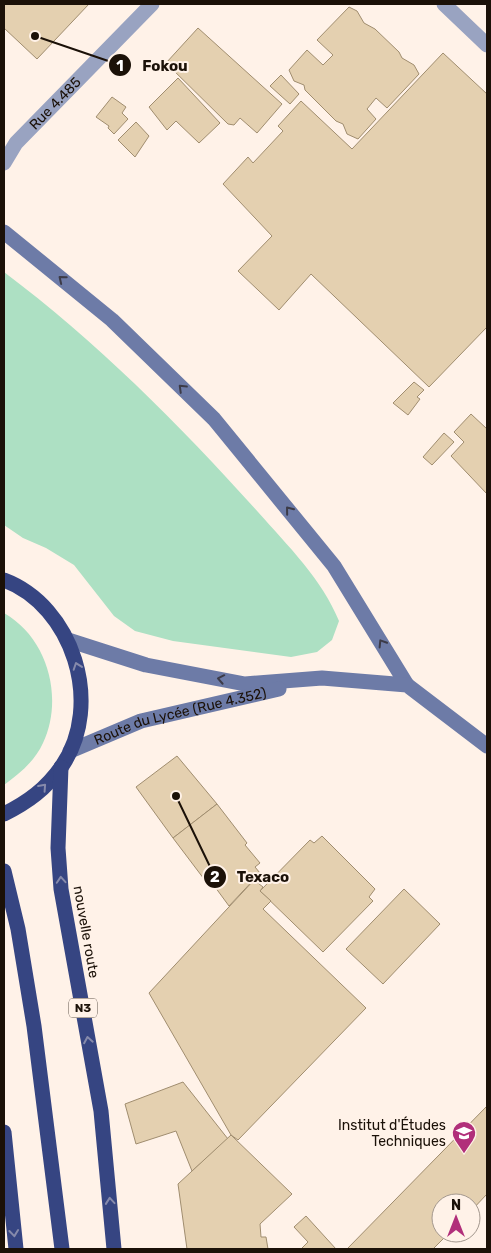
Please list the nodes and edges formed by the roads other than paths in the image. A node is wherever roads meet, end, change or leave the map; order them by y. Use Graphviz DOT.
graph roads {
  1 [pos="152,4"];
  2 [pos="444,4"];
  3 [pos="487,45"];
  4 [pos="4,164"];
  5 [pos="4,232"];
  6 [pos="4,580"];
  7 [pos="68,640"];
  8 [pos="322,678"];
  9 [pos="407,685"];
  10 [pos="487,746"];
  11 [pos="70,751"];
  12 [pos="61,767"];
  13 [pos="4,814"];
  14 [pos="4,871"];
  15 [pos="4,1132"];
  16 [pos="16,1249"];
  17 [pos="62,1249"];
  18 [pos="114,1249"];
  1 -- 4 [label="street, Rue 4.485"];
  2 -- 3 [label="street"];
  9 -- 5 [label="main road, one-way"];
  6 -- 7 [label="highway"];
  8 -- 7 [label="main road, Route du Lycée (Rue 4.352), one-way"];
  11 -- 7 [label="highway, one-way"];
  8 -- 9 [label="main road, Route du Lycée (Rue 4.352)"];
  8 -- 11 [label="main road, Route du Lycée (Rue 4.352)"];
  9 -- 10 [label="main road"];
  11 -- 12 [label="highway"];
  13 -- 12 [label="highway, one-way"];
  18 -- 12 [label="highway, nouvelle route / N3, one-way"];
  14 -- 17 [label="highway"];
  15 -- 16 [label="highway, one-way"];
}
